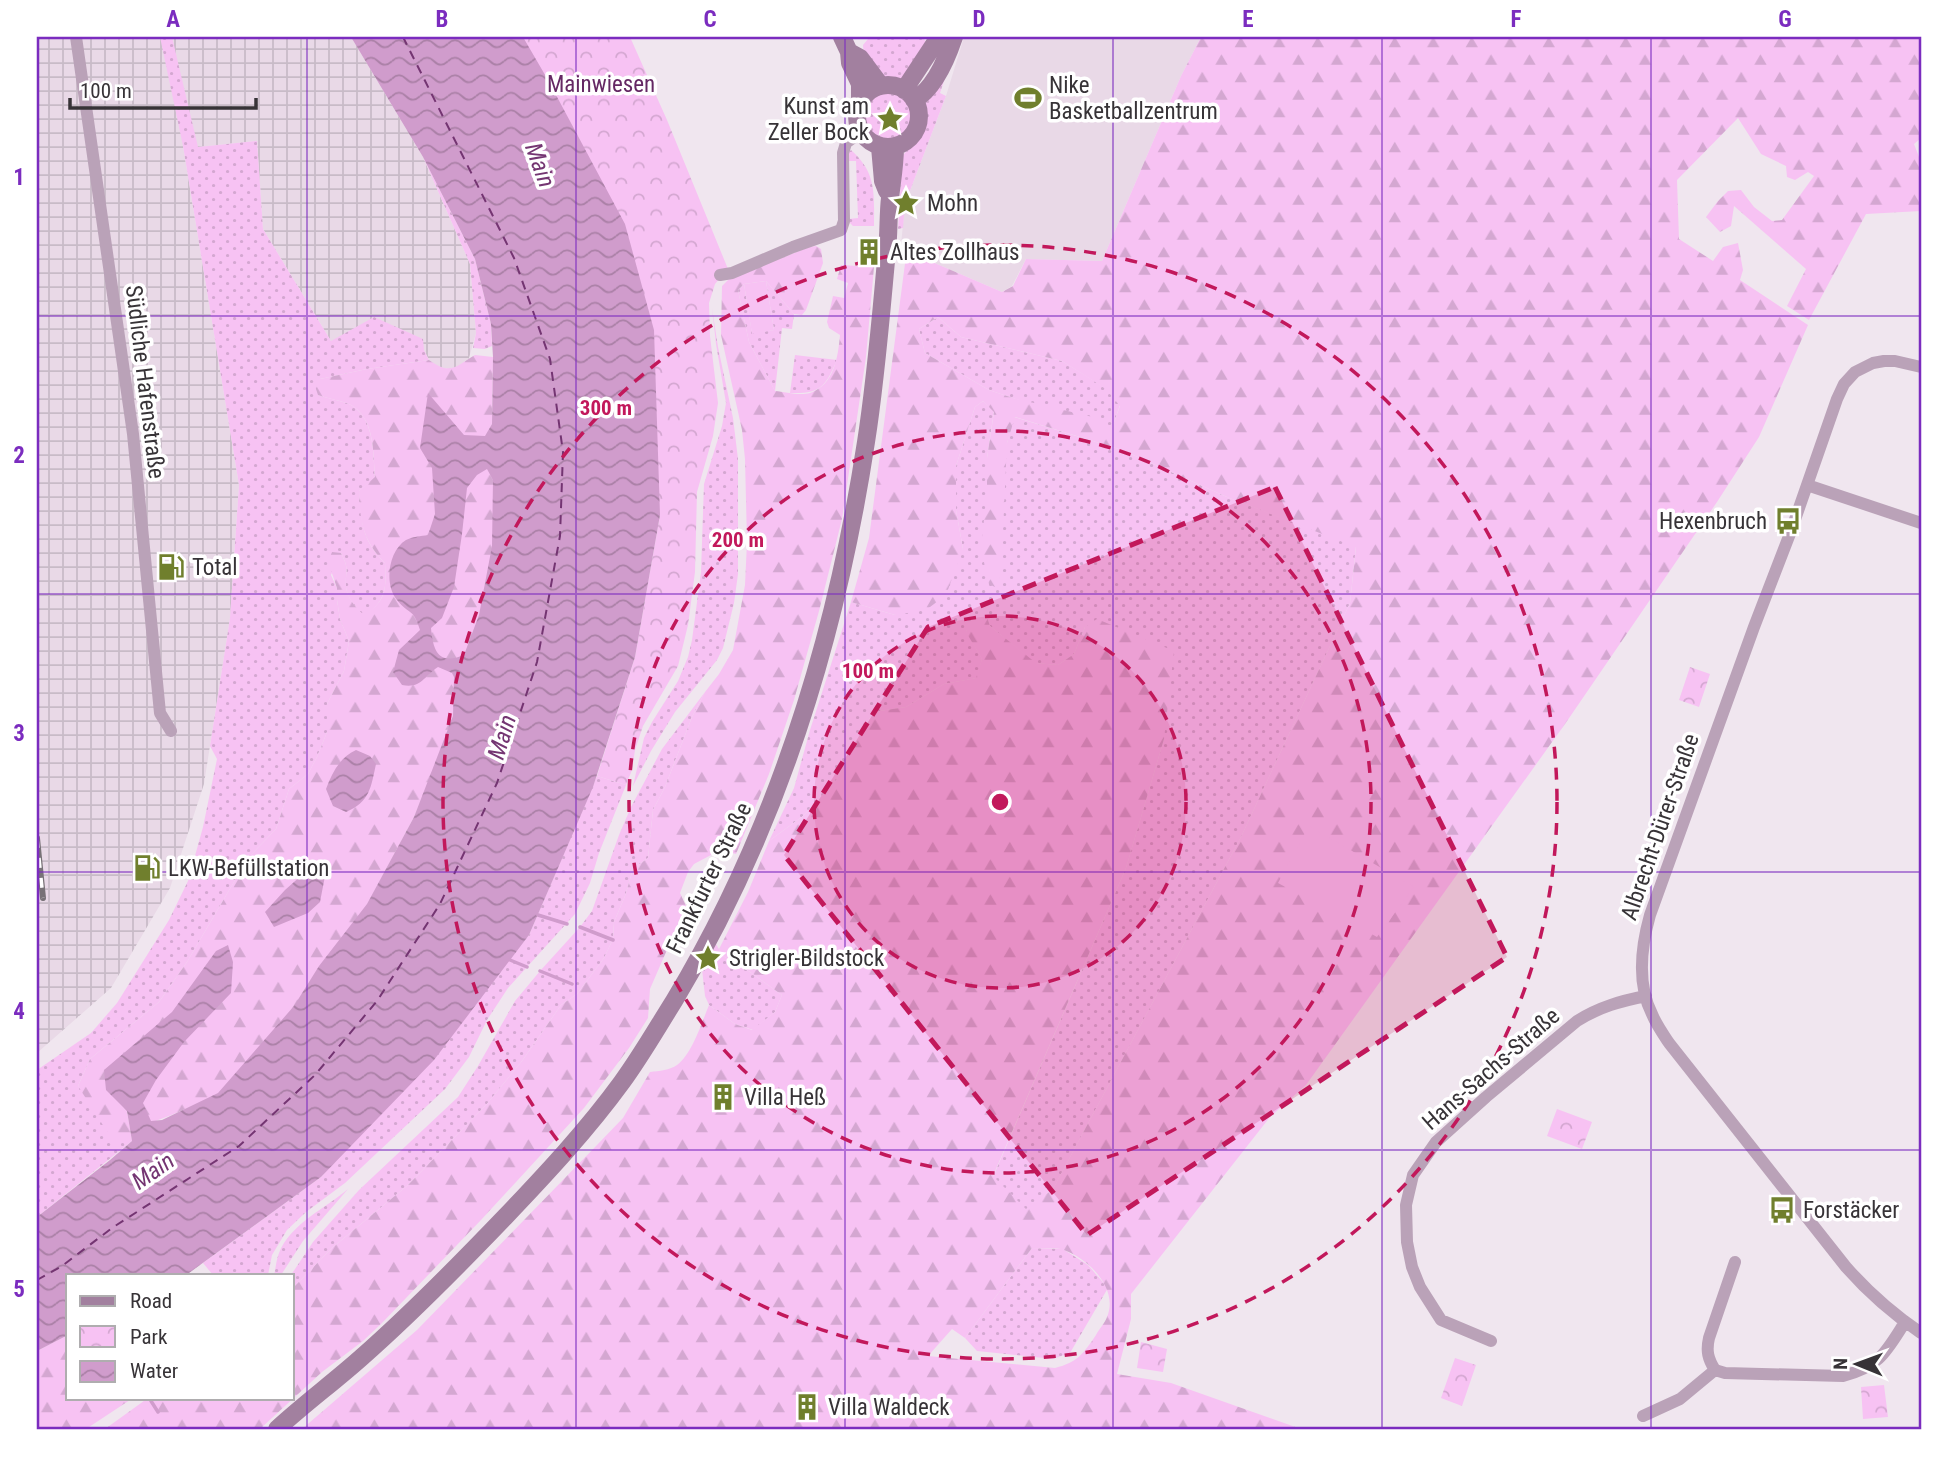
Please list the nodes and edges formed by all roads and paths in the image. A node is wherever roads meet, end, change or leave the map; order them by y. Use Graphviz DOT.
graph roads {
  1 [pos="76,37"];
  2 [pos="939,37"];
  3 [pos="954,37"];
  4 [pos="846,44"];
  5 [pos="880,86"];
  6 [pos="909,95"];
  7 [pos="860,102"];
  8 [pos="855,136"];
  9 [pos="888,147"];
  10 [pos="720,275"];
  11 [pos="1921,367"];
  12 [pos="1807,485"];
  13 [pos="1921,523"];
  14 [pos="171,731"];
  15 [pos="1646,996"];
  16 [pos="1735,1262"];
  17 [pos="1905,1322"];
  18 [pos="1921,1333"];
  19 [pos="1491,1341"];
  20 [pos="1715,1370"];
  21 [pos="1643,1416"];
  22 [pos="276,1429"];
  1 -- 14 [label="street, Südliche Hafenstraße"];
  2 -- 6 [label="main road"];
  3 -- 6 [label="main road"];
  4 -- 5 [label="main road"];
  4 -- 7 [label="main road"];
  5 -- 6 [label="main road"];
  5 -- 7 [label="main road"];
  6 -- 9 [label="main road"];
  7 -- 8 [label="main road"];
  8 -- 9 [label="main road"];
  8 -- 10 [label="street"];
  9 -- 22 [label="main road, Frankfurter Straße"];
  11 -- 12 [label="street, Albrecht-Dürer-Straße"];
  12 -- 13 [label="street"];
  12 -- 15 [label="street, Albrecht-Dürer-Straße"];
  15 -- 17 [label="street, Albrecht-Dürer-Straße"];
  15 -- 19 [label="street, Hans-Sachs-Straße"];
  16 -- 20 [label="street"];
  17 -- 18 [label="street, Albrecht-Dürer-Straße"];
  17 -- 20 [label="street"];
  20 -- 21 [label="street"];
}
